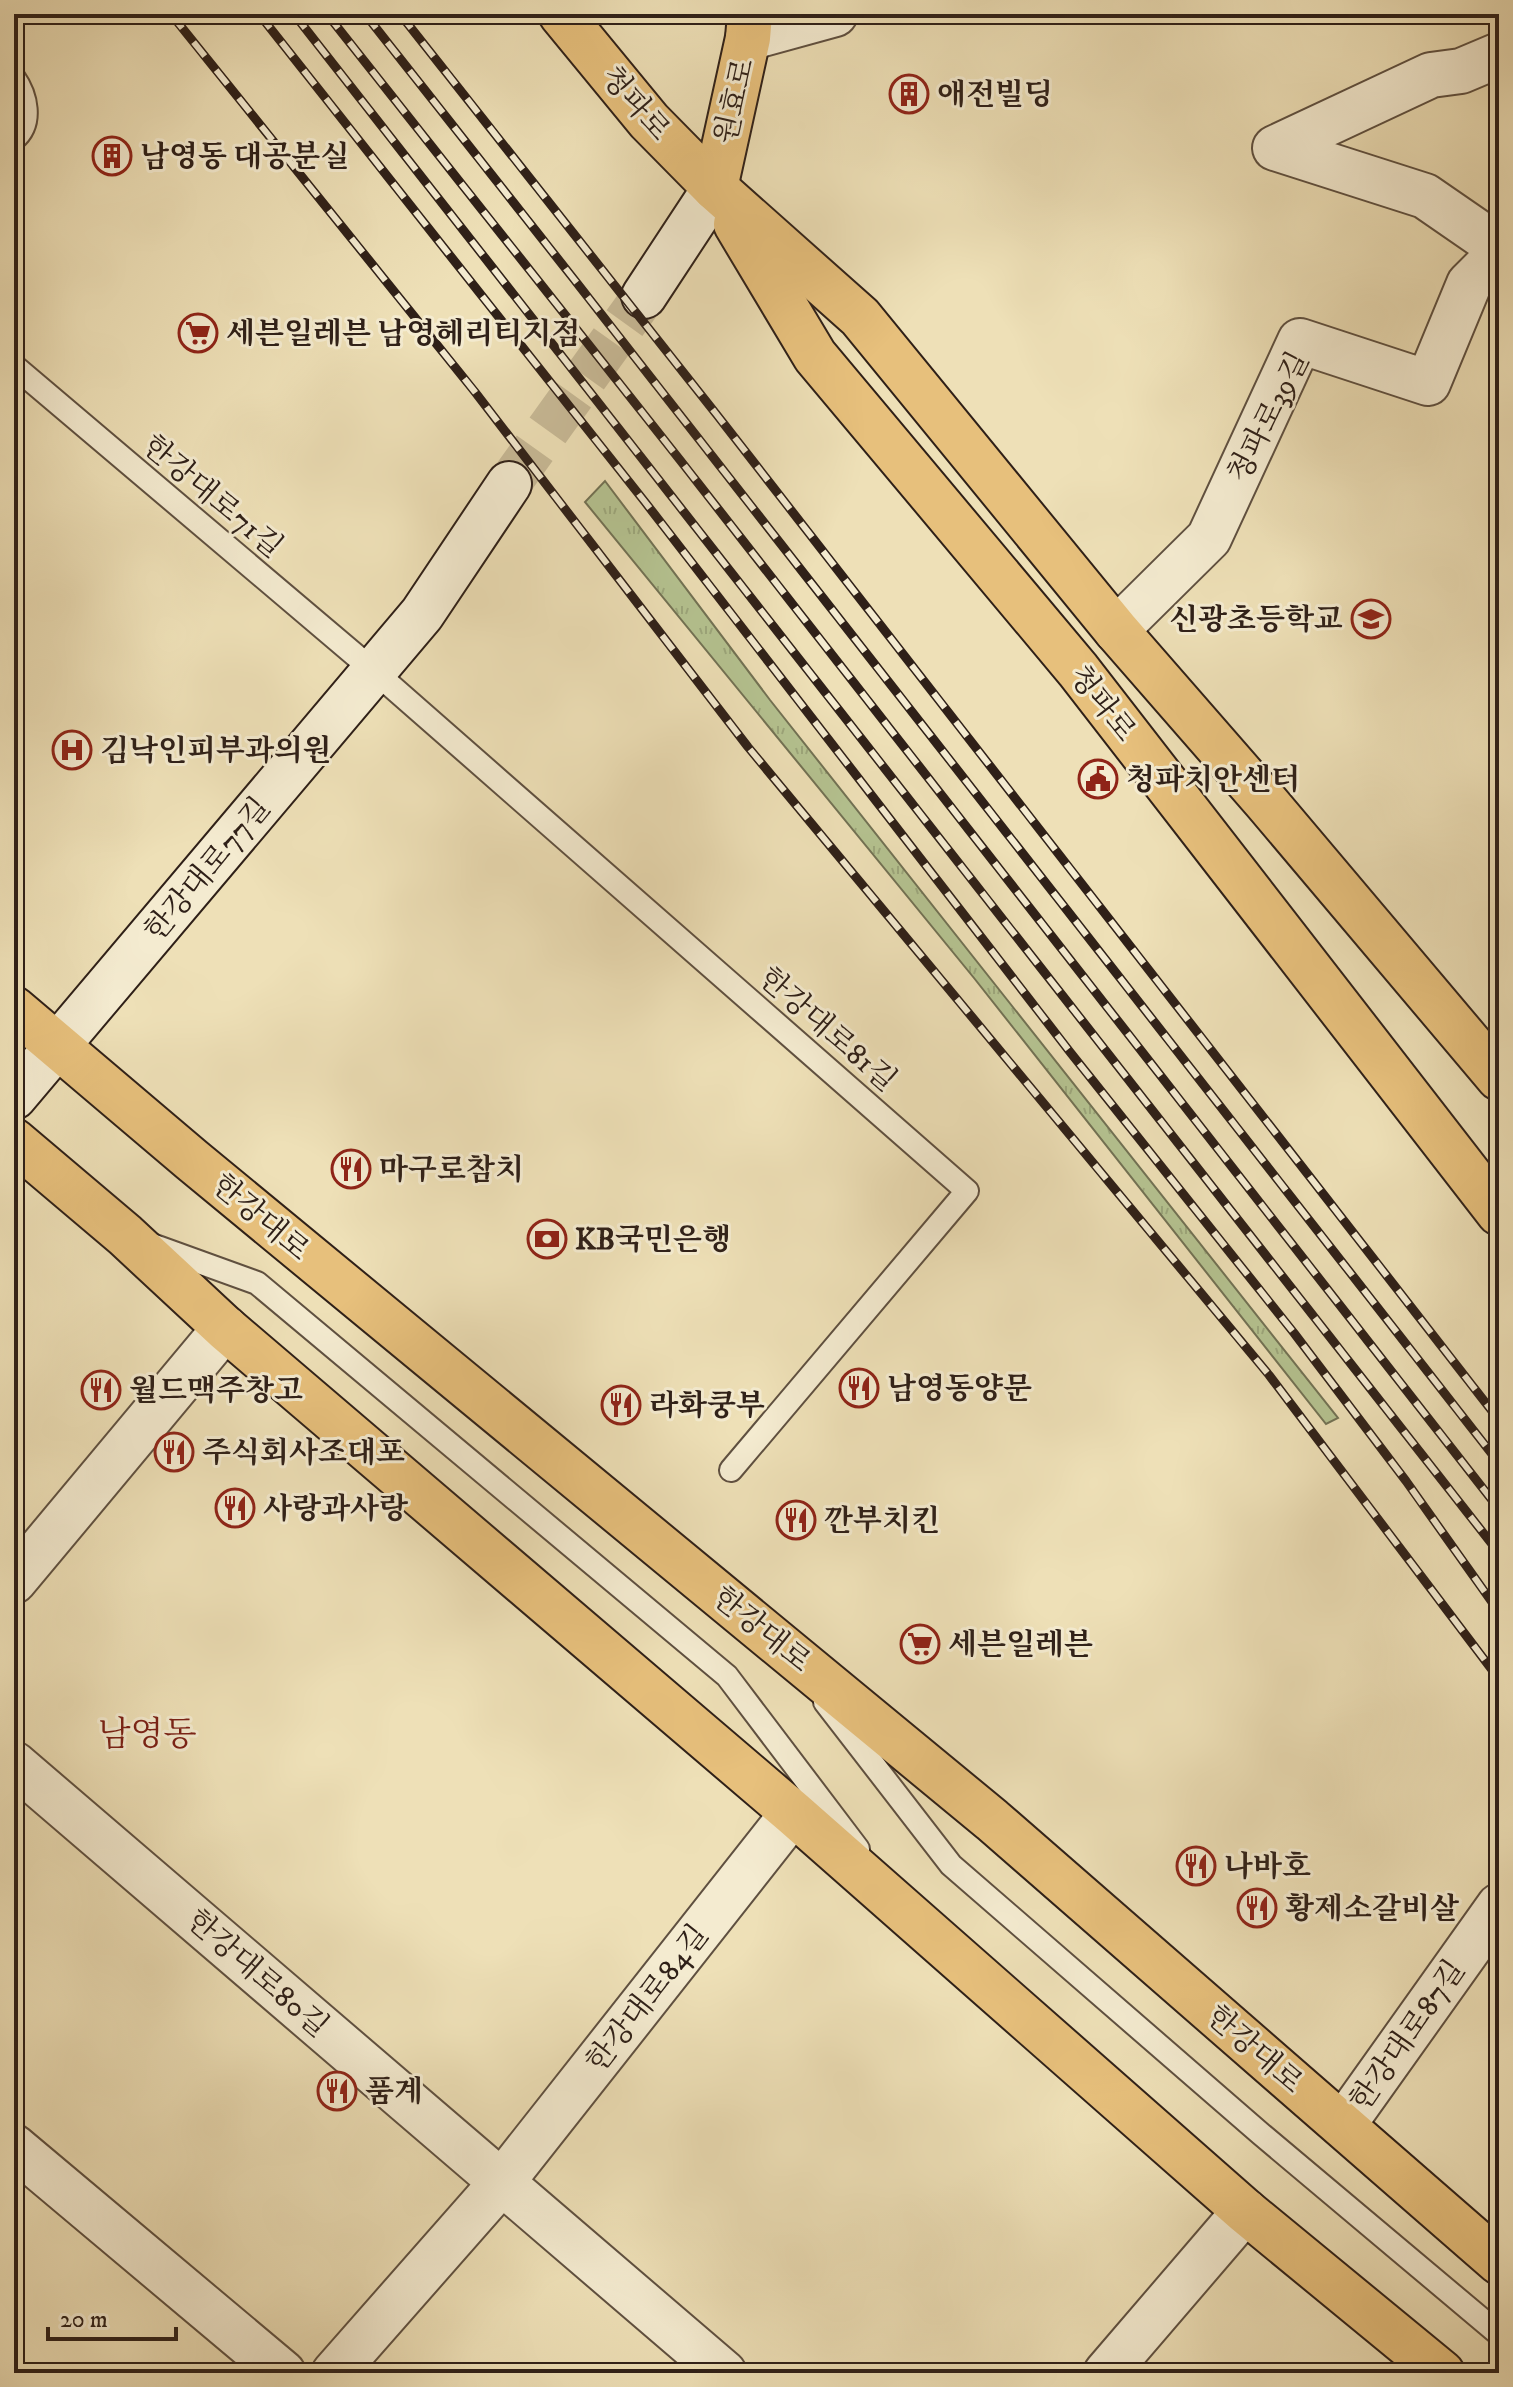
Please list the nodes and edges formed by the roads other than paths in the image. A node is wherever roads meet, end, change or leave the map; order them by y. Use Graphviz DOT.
graph roads {
  1 [pos="561,14"];
  2 [pos="835,14"];
  3 [pos="749,26"];
  4 [pos="1499,55"];
  5 [pos="14,78"];
  6 [pos="14,139"];
  7 [pos="715,188"];
  8 [pos="1499,247"];
  9 [pos="1499,254"];
  10 [pos="644,296"];
  11 [pos="14,366"];
  12 [pos="509,484"];
  13 [pos="1116,630"];
  14 [pos="374,671"];
  15 [pos="14,1009"];
  16 [pos="58,1045"];
  17 [pos="1499,1078"];
  18 [pos="14,1097"];
  19 [pos="14,1141"];
  20 [pos="1499,1213"];
  21 [pos="125,1235"];
  22 [pos="225,1328"];
  23 [pos="731,1470"];
  24 [pos="14,1581"];
  25 [pos="780,1644"];
  26 [pos="14,1764"];
  27 [pos="793,1813"];
  28 [pos="1499,1906"];
  29 [pos="907,1914"];
  30 [pos="1343,2125"];
  31 [pos="14,2147"];
  32 [pos="502,2182"];
  33 [pos="1245,2211"];
  34 [pos="1499,2262"];
  35 [pos="1499,2334"];
  36 [pos="283,2373"];
  37 [pos="334,2373"];
  38 [pos="724,2373"];
  39 [pos="1106,2373"];
  40 [pos="1442,2373"];
  1 -- 7 [label="main road, 청파로"];
  2 -- 3 [label="street"];
  3 -- 7 [label="main road, 원효로"];
  4 -- 8 [label="street"];
  5 -- 6 [label="lane"];
  7 -- 10 [label="street"];
  7 -- 13 [label="main road, 청파로"];
  7 -- 20 [label="main road, 청파로"];
  9 -- 13 [label="street, 청파로39길"];
  11 -- 14 [label="lane, 한강대로71길"];
  12 -- 14 [label="street, 한강대로77길"];
  13 -- 17 [label="main road, 청파로"];
  14 -- 16 [label="street, 한강대로77길"];
  14 -- 23 [label="lane, 한강대로81길"];
  15 -- 16 [label="main road, 한강대로"];
  16 -- 18 [label="street, 한강대로77길"];
  16 -- 25 [label="main road, 한강대로"];
  19 -- 21 [label="main road"];
  21 -- 22 [label="main road"];
  21 -- 29 [label="lane"];
  22 -- 24 [label="street"];
  22 -- 27 [label="main road"];
  25 -- 30 [label="main road, 한강대로"];
  25 -- 35 [label="lane"];
  26 -- 32 [label="street, 한강대로80길"];
  27 -- 29 [label="main road"];
  27 -- 32 [label="street, 한강대로84길"];
  28 -- 30 [label="street, 한강대로87길"];
  29 -- 33 [label="main road"];
  30 -- 34 [label="main road, 한강대로"];
  31 -- 36 [label="street"];
  32 -- 37 [label="street, 한강대로84길"];
  32 -- 38 [label="street"];
  33 -- 39 [label="street"];
  33 -- 40 [label="main road"];
}
